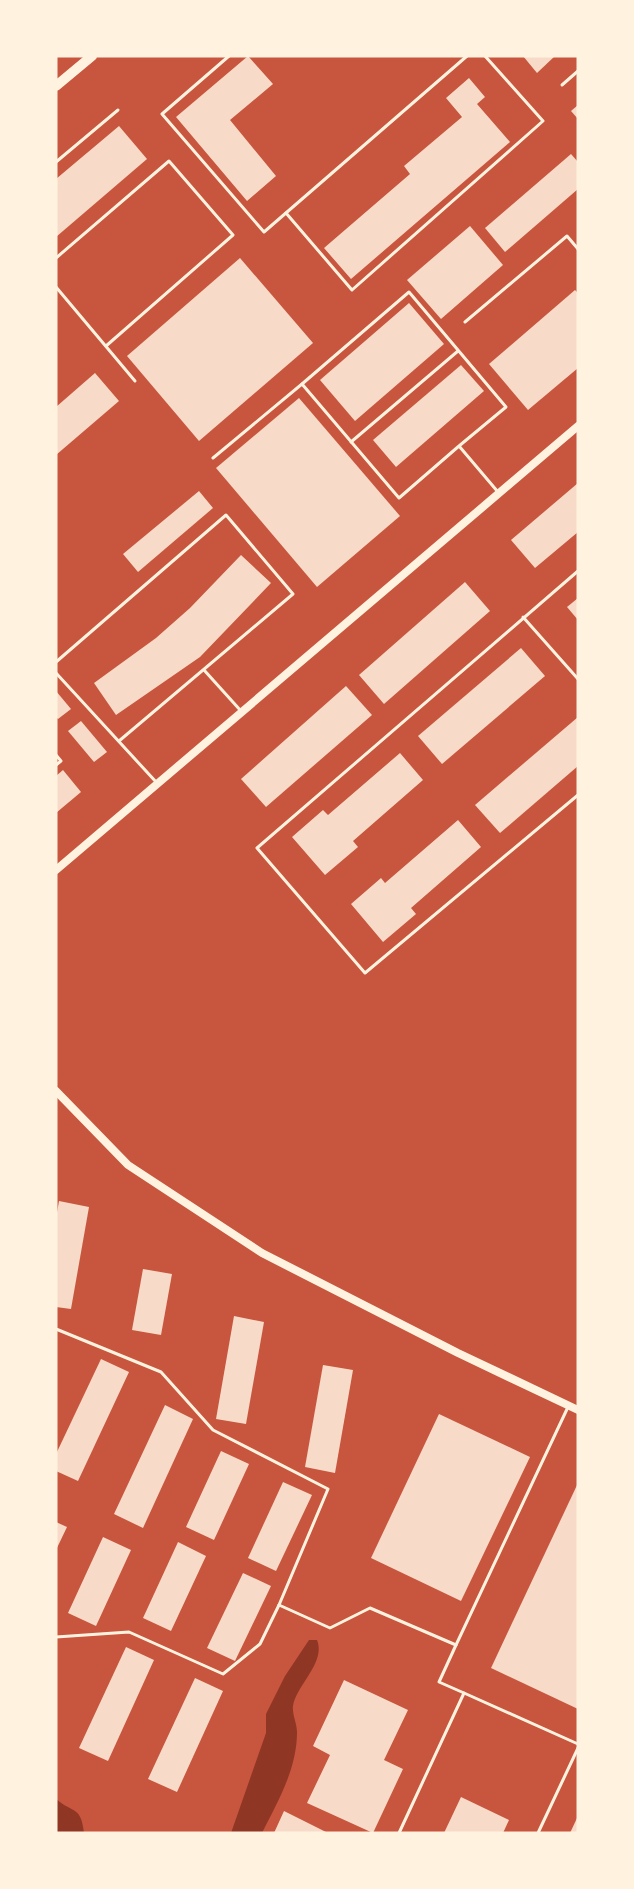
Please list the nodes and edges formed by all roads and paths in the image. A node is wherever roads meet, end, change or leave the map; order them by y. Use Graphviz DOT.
graph roads {
  1 [pos="92,56"];
  2 [pos="229,56"];
  3 [pos="467,56"];
  4 [pos="485,56"];
  5 [pos="578,71"];
  6 [pos="562,85"];
  7 [pos="56,86"];
  8 [pos="118,110"];
  9 [pos="56,162"];
  10 [pos="286,213"];
  11 [pos="578,249"];
  12 [pos="56,258"];
  13 [pos="56,286"];
  14 [pos="465,322"];
  15 [pos="106,346"];
  16 [pos="458,351"];
  17 [pos="135,381"];
  18 [pos="302,384"];
  19 [pos="578,426"];
  20 [pos="351,442"];
  21 [pos="459,446"];
  22 [pos="213,458"];
  23 [pos="499,493"];
  24 [pos="578,571"];
  25 [pos="523,617"];
  26 [pos="56,662"];
  27 [pos="204,670"];
  28 [pos="56,673"];
  29 [pos="578,679"];
  30 [pos="242,712"];
  31 [pos="119,741"];
  32 [pos="56,755"];
  33 [pos="56,765"];
  34 [pos="157,783"];
  35 [pos="578,795"];
  36 [pos="56,870"];
  37 [pos="56,1091"];
  38 [pos="56,1330"];
  39 [pos="569,1406"];
  40 [pos="578,1410"];
  41 [pos="279,1606"];
  42 [pos="56,1637"];
  43 [pos="456,1645"];
  44 [pos="464,1693"];
  45 [pos="578,1746"];
  46 [pos="399,1833"];
  47 [pos="538,1833"];
  1 -- 7 [label="main road"];
  2 -- 10 [label="lane"];
  3 -- 10 [label="lane"];
  4 -- 10 [label="lane"];
  5 -- 6 [label="lane"];
  8 -- 9 [label="lane"];
  11 -- 14 [label="lane"];
  12 -- 15 [label="lane"];
  13 -- 15 [label="lane"];
  15 -- 17 [label="lane"];
  16 -- 18 [label="lane"];
  16 -- 20 [label="lane"];
  16 -- 21 [label="lane"];
  18 -- 20 [label="lane"];
  18 -- 22 [label="lane"];
  19 -- 23 [label="street"];
  20 -- 21 [label="lane"];
  21 -- 23 [label="lane"];
  23 -- 30 [label="street"];
  24 -- 25 [label="lane"];
  25 -- 29 [label="lane"];
  25 -- 35 [label="lane"];
  26 -- 27 [label="lane"];
  27 -- 30 [label="lane"];
  27 -- 31 [label="lane"];
  28 -- 31 [label="lane"];
  30 -- 34 [label="street"];
  31 -- 34 [label="lane"];
  32 -- 33 [label="lane"];
  34 -- 36 [label="street"];
  37 -- 39 [label="street"];
  38 -- 41 [label="lane"];
  39 -- 40 [label="street"];
  39 -- 43 [label="lane"];
  41 -- 42 [label="lane"];
  41 -- 43 [label="lane"];
  43 -- 44 [label="lane"];
  44 -- 45 [label="lane"];
  44 -- 46 [label="lane"];
  45 -- 47 [label="lane"];
}
